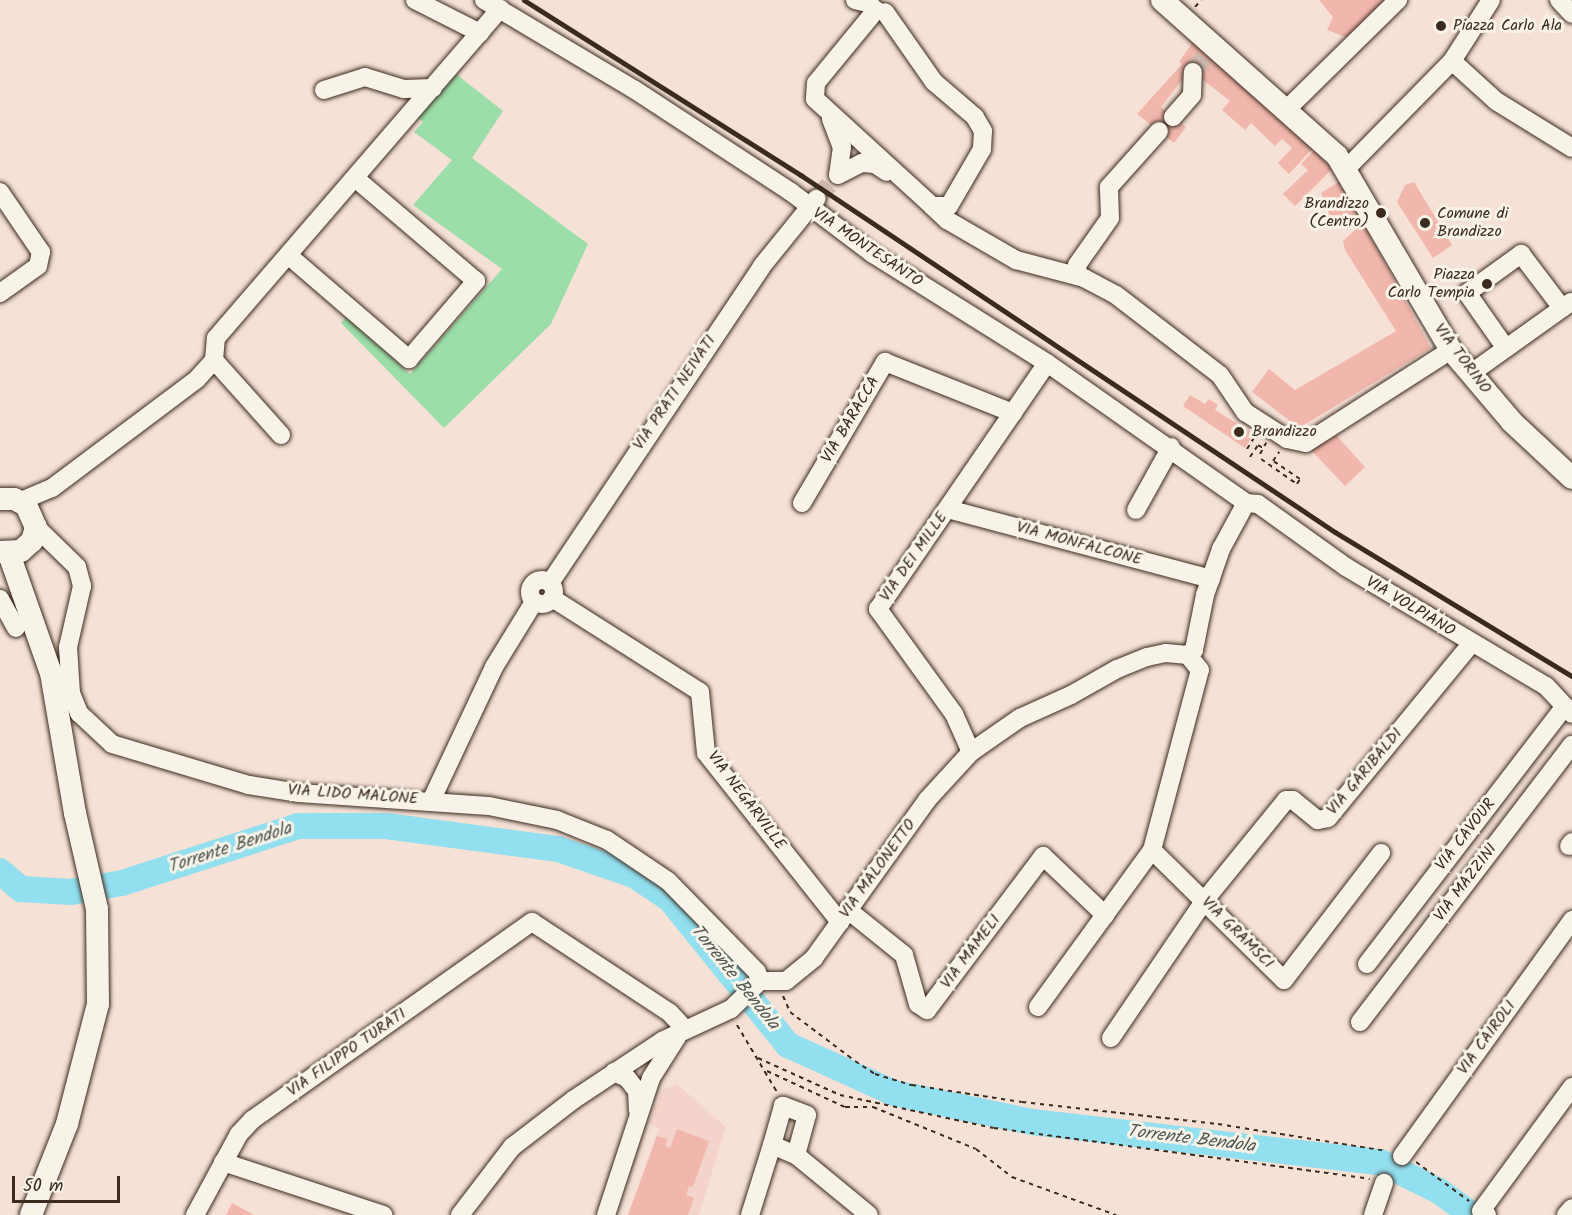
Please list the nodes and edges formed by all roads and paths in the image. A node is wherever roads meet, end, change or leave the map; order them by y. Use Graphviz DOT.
graph roads {
  1 [pos="415,0"];
  2 [pos="484,0"];
  3 [pos="1201,0"];
  4 [pos="1398,0"];
  5 [pos="1491,0"];
  6 [pos="1559,0"];
  7 [pos="1165,1"];
  8 [pos="876,4"];
  9 [pos="1194,8"];
  10 [pos="500,9"];
  11 [pos="1572,14"];
  12 [pos="480,33"];
  13 [pos="1452,61"];
  14 [pos="1193,72"];
  15 [pos="433,88"];
  16 [pos="324,90"];
  17 [pos="1287,109"];
  18 [pos="826,110"];
  19 [pos="1173,117"];
  20 [pos="1159,131"];
  21 [pos="1572,147"];
  22 [pos="1346,169"];
  23 [pos="897,177"];
  24 [pos="355,178"];
  25 [pos="0,192"];
  26 [pos="813,203"];
  27 [pos="944,211"];
  28 [pos="288,255"];
  29 [pos="1078,276"];
  30 [pos="0,293"];
  31 [pos="1567,304"];
  32 [pos="1505,347"];
  33 [pos="1451,350"];
  34 [pos="214,360"];
  35 [pos="1047,363"];
  36 [pos="1470,374"];
  37 [pos="1013,414"];
  38 [pos="1258,432"];
  39 [pos="281,435"];
  40 [pos="1266,443"];
  41 [pos="1171,447"];
  42 [pos="1282,447"];
  43 [pos="1263,448"];
  44 [pos="1247,449"];
  45 [pos="1260,454"];
  46 [pos="1250,457"];
  47 [pos="1261,459"];
  48 [pos="1572,478"];
  49 [pos="802,503"];
  50 [pos="1246,503"];
  51 [pos="948,509"];
  52 [pos="1136,510"];
  53 [pos="18,528"];
  54 [pos="1211,579"];
  55 [pos="545,594"];
  56 [pos="0,599"];
  57 [pos="16,628"];
  58 [pos="1471,644"];
  59 [pos="1188,655"];
  60 [pos="1568,710"];
  61 [pos="1572,745"];
  62 [pos="971,752"];
  63 [pos="431,801"];
  64 [pos="1152,850"];
  65 [pos="1381,853"];
  66 [pos="1204,901"];
  67 [pos="1105,915"];
  68 [pos="844,916"];
  69 [pos="1572,920"];
  70 [pos="1367,964"];
  71 [pos="763,983"];
  72 [pos="1038,1007"];
  73 [pos="729,1009"];
  74 [pos="1360,1022"];
  75 [pos="685,1029"];
  76 [pos="1111,1038"];
  77 [pos="758,1058"];
  78 [pos="767,1071"];
  79 [pos="614,1072"];
  80 [pos="1572,1087"];
  81 [pos="783,1106"];
  82 [pos="637,1119"];
  83 [pos="772,1145"];
  84 [pos="796,1155"];
  85 [pos="1402,1156"];
  86 [pos="223,1162"];
  87 [pos="1384,1183"];
  88 [pos="1572,1208"];
  89 [pos="1484,1213"];
  90 [pos="31,1215"];
  91 [pos="195,1215"];
  92 [pos="383,1215"];
  93 [pos="460,1215"];
  94 [pos="606,1215"];
  95 [pos="750,1215"];
  96 [pos="869,1215"];
  97 [pos="1116,1215"];
  98 [pos="1373,1215"];
  99 [pos="1566,1215"];
  1 -- 12 [label="street"];
  2 -- 10 [label="street, VIA MONTESANTO"];
  3 -- 9 [label="path"];
  4 -- 17 [label="street"];
  5 -- 13 [label="street"];
  6 -- 11 [label="street"];
  7 -- 17 [label="main road, VIA TORINO"];
  8 -- 18 [label="street"];
  8 -- 27 [label="street"];
  10 -- 12 [label="street"];
  10 -- 26 [label="street, VIA MONTESANTO"];
  12 -- 15 [label="street"];
  13 -- 21 [label="street"];
  13 -- 22 [label="street"];
  14 -- 19 [label="street"];
  15 -- 16 [label="street"];
  15 -- 24 [label="street"];
  17 -- 22 [label="main road, VIA TORINO"];
  18 -- 23 [label="street"];
  18 -- 23 [label="street"];
  20 -- 29 [label="street"];
  22 -- 33 [label="main road, VIA TORINO"];
  23 -- 27 [label="street"];
  24 -- 28 [label="street"];
  24 -- 28 [label="street"];
  25 -- 30 [label="street"];
  26 -- 35 [label="street, VIA MONTESANTO"];
  26 -- 55 [label="street, VIA PRATI NEIVATI"];
  27 -- 29 [label="street"];
  28 -- 34 [label="street"];
  29 -- 33 [label="street"];
  31 -- 32 [label="street"];
  31 -- 32 [label="street"];
  32 -- 36 [label="street"];
  33 -- 36 [label="main road, VIA TORINO"];
  34 -- 39 [label="street"];
  34 -- 53 [label="street"];
  35 -- 37 [label="street, VIA DEI MILLE"];
  35 -- 41 [label="street, VIA MONTESANTO"];
  36 -- 48 [label="main road, VIA TORINO"];
  37 -- 49 [label="street, VIA BARACCA"];
  37 -- 51 [label="street, VIA DEI MILLE"];
  38 -- 44 [label="path"];
  40 -- 43 [label="path"];
  41 -- 50 [label="street, VIA MONTESANTO"];
  41 -- 52 [label="street"];
  42 -- 47 [label="path"];
  43 -- 45 [label="path"];
  43 -- 46 [label="path"];
  50 -- 54 [label="street"];
  50 -- 58 [label="street, VIA VOLPIANO"];
  51 -- 54 [label="street, VIA MONFALCONE"];
  51 -- 62 [label="street, VIA DEI MILLE"];
  53 -- 63 [label="street, VIA LIDO MALONE"];
  53 -- 90 [label="main road"];
  54 -- 59 [label="street"];
  55 -- 63 [label="street, VIA PRATI NEIVATI"];
  55 -- 68 [label="street, VIA NEGARVILLE"];
  56 -- 57 [label="street"];
  58 -- 60 [label="street, VIA VOLPIANO"];
  58 -- 66 [label="street, VIA GARIBALDI"];
  59 -- 62 [label="street, VIA MALONETTO"];
  59 -- 64 [label="street"];
  60 -- 70 [label="street, VIA CAVOUR"];
  61 -- 74 [label="street, VIA MAZZINI"];
  62 -- 68 [label="street, VIA MALONETTO"];
  63 -- 71 [label="street, VIA LIDO MALONE"];
  64 -- 66 [label="street, VIA GRAMSCI"];
  64 -- 67 [label="street"];
  65 -- 66 [label="street, VIA GRAMSCI"];
  66 -- 76 [label="street"];
  67 -- 68 [label="street, VIA MAMELI"];
  67 -- 72 [label="street"];
  68 -- 71 [label="street, VIA MALONETTO"];
  69 -- 85 [label="street, VIA CAIROLI"];
  71 -- 73 [label="street, VIA MALONETTO"];
  71 -- 85 [label="path"];
  73 -- 75 [label="street, VIA MALONETTO"];
  73 -- 77 [label="path"];
  75 -- 79 [label="street, VIA MALONETTO"];
  75 -- 82 [label="street"];
  75 -- 86 [label="street, VIA FILIPPO TURATI"];
  77 -- 78 [label="path"];
  77 -- 87 [label="path"];
  78 -- 81 [label="path"];
  78 -- 97 [label="path"];
  79 -- 82 [label="street"];
  79 -- 93 [label="street, VIA MALONETTO"];
  80 -- 89 [label="street"];
  81 -- 83 [label="street"];
  81 -- 84 [label="street"];
  82 -- 94 [label="street"];
  83 -- 84 [label="street"];
  83 -- 95 [label="street"];
  84 -- 96 [label="street"];
  85 -- 89 [label="path"];
  86 -- 91 [label="street, VIA FILIPPO TURATI"];
  86 -- 92 [label="street"];
  87 -- 98 [label="street"];
  88 -- 99 [label="street"];
}
